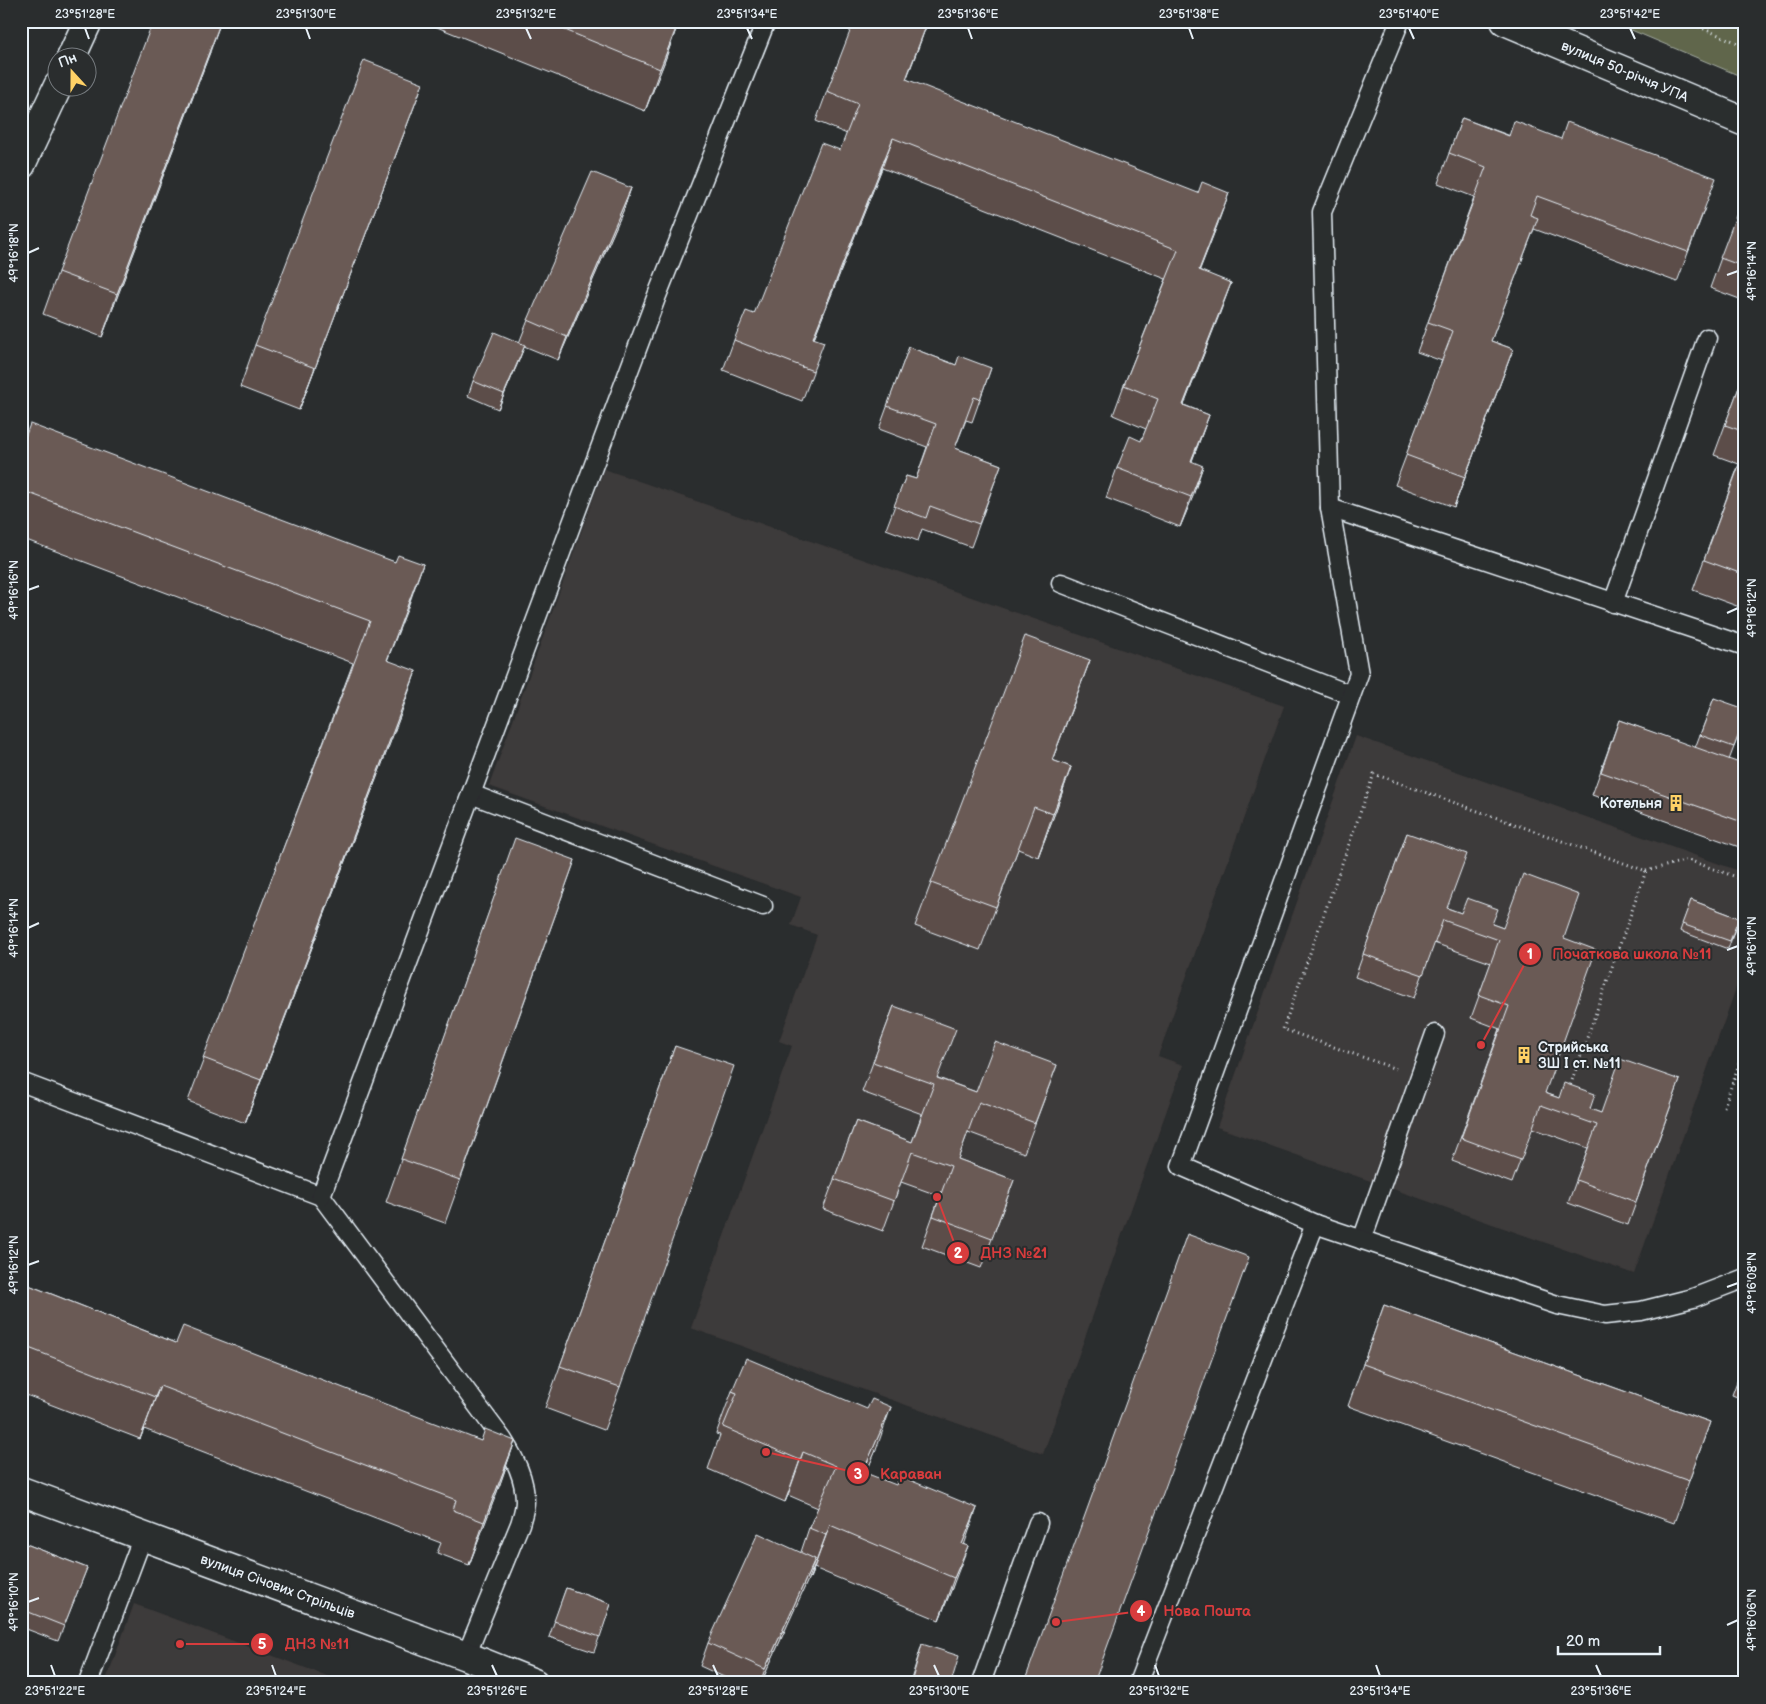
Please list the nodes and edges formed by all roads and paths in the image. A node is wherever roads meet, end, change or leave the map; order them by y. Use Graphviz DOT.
graph roads {
  1 [pos="88,21"];
  2 [pos="766,21"];
  3 [pos="1400,21"];
  4 [pos="1505,21"];
  5 [pos="1685,21"];
  6 [pos="1745,46"];
  7 [pos="76,48"];
  8 [pos="52,98"];
  9 [pos="1745,122"];
  10 [pos="21,165"];
  11 [pos="1707,338"];
  12 [pos="1330,508"];
  13 [pos="1061,583"];
  14 [pos="1613,603"];
  15 [pos="1745,646"];
  16 [pos="1351,696"];
  17 [pos="471,794"];
  18 [pos="1646,871"];
  19 [pos="1745,880"];
  20 [pos="763,906"];
  21 [pos="1435,1034"];
  22 [pos="1745,1047"];
  23 [pos="1420,1078"];
  24 [pos="21,1082"];
  25 [pos="1570,1086"];
  26 [pos="1724,1108"];
  27 [pos="321,1196"];
  28 [pos="1315,1224"];
  29 [pos="1362,1240"];
  30 [pos="1745,1278"];
  31 [pos="21,1491"];
  32 [pos="1038,1523"];
  33 [pos="143,1536"];
  34 [pos="466,1656"];
  35 [pos="88,1683"];
  36 [pos="534,1683"];
  37 [pos="981,1683"];
  38 [pos="1138,1683"];
  1 -- 7 [label="street"];
  2 -- 17 [label="lane"];
  3 -- 12 [label="lane"];
  4 -- 9 [label="street, вулиця 50-річчя УПА"];
  5 -- 6 [label="path"];
  8 -- 10 [label="street"];
  11 -- 14 [label="lane"];
  12 -- 14 [label="lane"];
  12 -- 16 [label="lane"];
  13 -- 16 [label="lane"];
  14 -- 15 [label="lane"];
  16 -- 28 [label="lane"];
  17 -- 20 [label="lane"];
  17 -- 27 [label="lane"];
  18 -- 19 [label="path"];
  18 -- 23 [label="path"];
  18 -- 25 [label="path"];
  21 -- 23 [label="lane"];
  22 -- 26 [label="path"];
  23 -- 29 [label="lane"];
  24 -- 27 [label="lane"];
  27 -- 34 [label="lane"];
  28 -- 29 [label="lane"];
  28 -- 38 [label="lane"];
  29 -- 30 [label="lane"];
  31 -- 33 [label="street, вулиця Січових Стрільців"];
  32 -- 37 [label="lane"];
  33 -- 34 [label="street, вулиця Січових Стрільців"];
  33 -- 35 [label="lane"];
  34 -- 36 [label="street, вулиця Січових Стрільців"];
}
